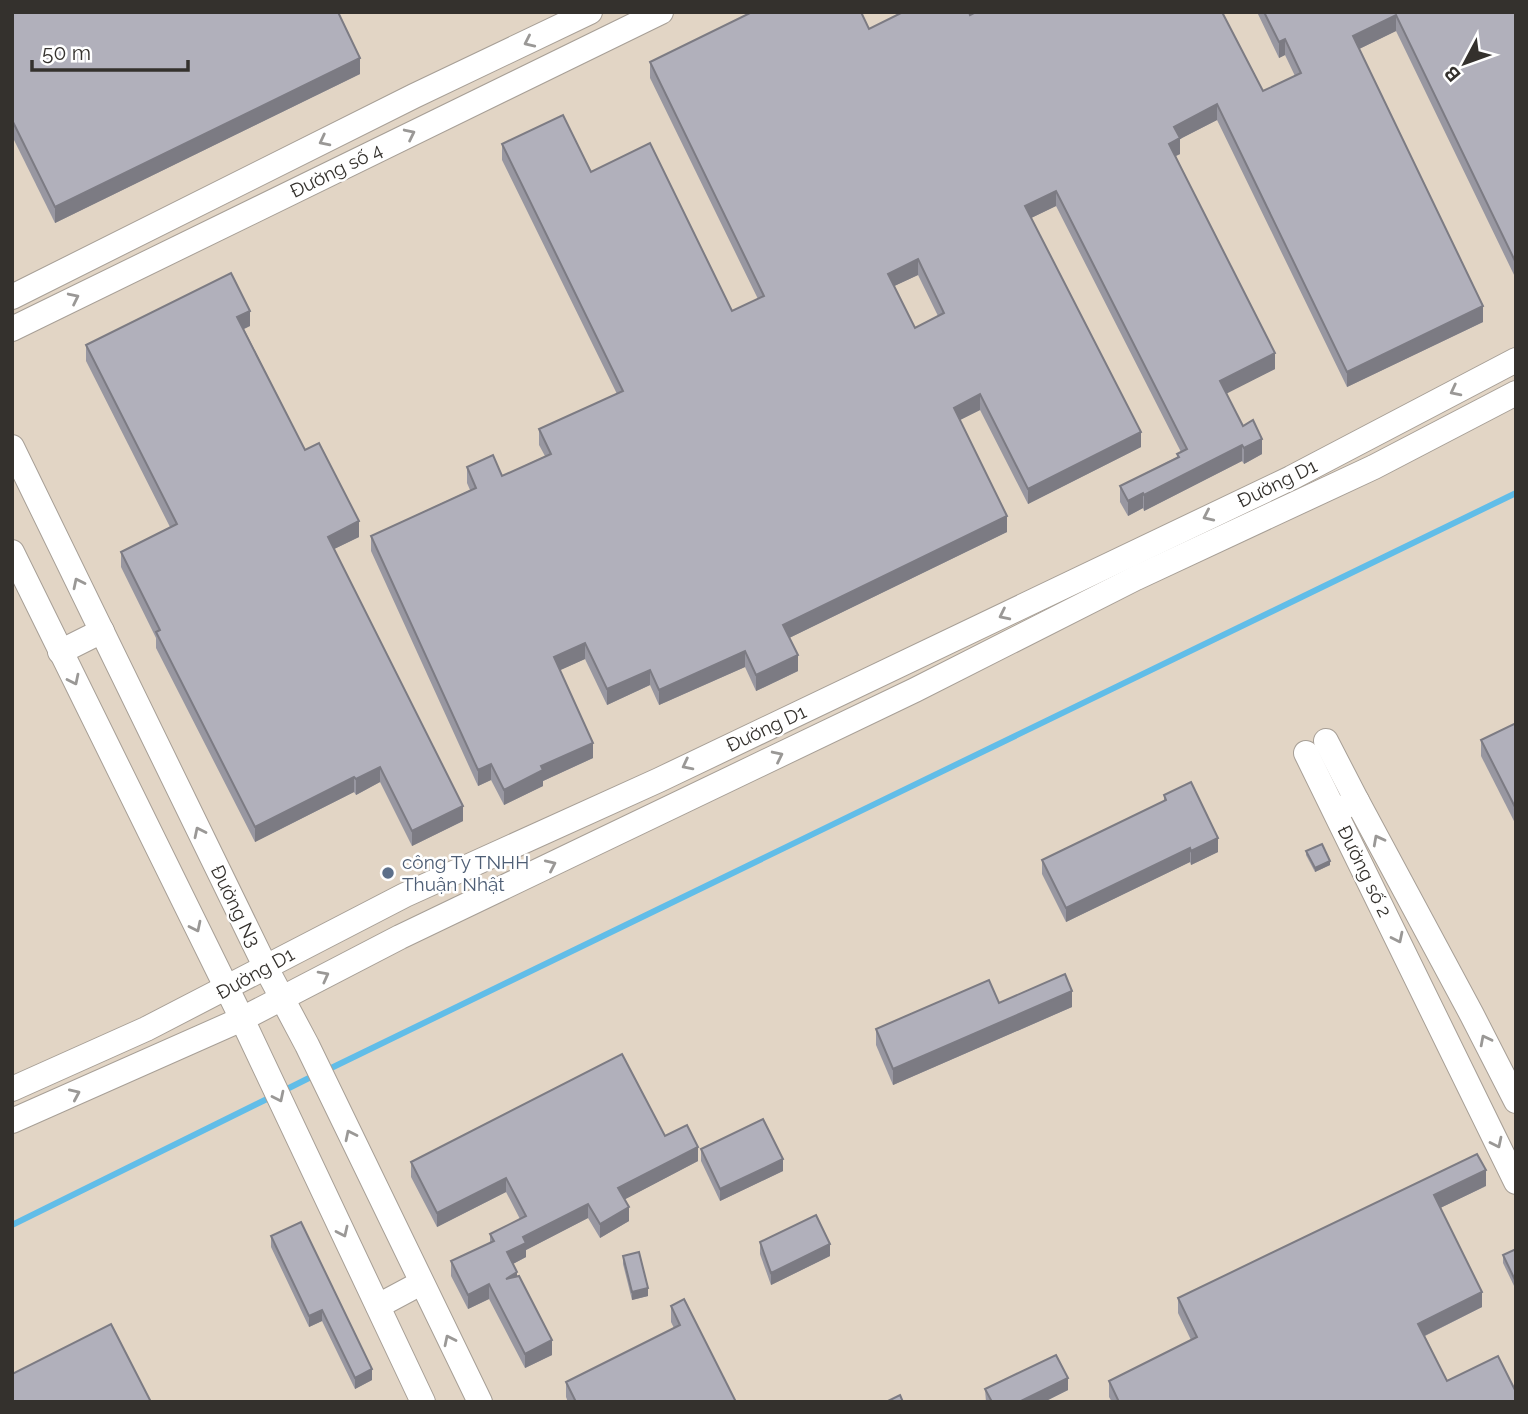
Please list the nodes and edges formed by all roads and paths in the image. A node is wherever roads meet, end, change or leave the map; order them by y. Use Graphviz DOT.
graph roads {
  1 [pos="661,12"];
  2 [pos="584,15"];
  3 [pos="591,46"];
  4 [pos="12,297"];
  5 [pos="12,328"];
  6 [pos="1516,360"];
  7 [pos="1516,393"];
  8 [pos="12,447"];
  9 [pos="12,552"];
  10 [pos="102,631"];
  11 [pos="60,652"];
  12 [pos="1316,747"];
  13 [pos="659,780"];
  14 [pos="1346,806"];
  15 [pos="673,807"];
  16 [pos="265,966"];
  17 [pos="227,989"];
  18 [pos="283,997"];
  19 [pos="242,1020"];
  20 [pos="12,1088"];
  21 [pos="1516,1101"];
  22 [pos="12,1121"];
  23 [pos="1516,1182"];
  24 [pos="421,1283"];
  25 [pos="378,1306"];
  26 [pos="479,1401"];
  27 [pos="423,1402"];
  1 -- 3 [label="street, Đường số 4"];
  2 -- 3 [label="street"];
  2 -- 4 [label="street, Đường số 4, one-way"];
  5 -- 3 [label="street, Đường số 4, one-way"];
  6 -- 13 [label="street, Đường D1, one-way"];
  15 -- 7 [label="street, Đường D1, one-way"];
  10 -- 8 [label="street, Đường N3, one-way"];
  9 -- 11 [label="street"];
  10 -- 11 [label="street"];
  16 -- 10 [label="street, Đường N3, one-way"];
  11 -- 17 [label="street, one-way"];
  12 -- 14 [label="street"];
  13 -- 15 [label="street"];
  13 -- 16 [label="street, Đường D1"];
  21 -- 14 [label="street, Đường số 2, one-way"];
  14 -- 23 [label="street, Đường số 2, one-way"];
  18 -- 15 [label="street, Đường D1, one-way"];
  16 -- 17 [label="street, Đường D1"];
  16 -- 18 [label="street, Đường N3"];
  17 -- 19 [label="street"];
  17 -- 20 [label="street, Đường D1"];
  18 -- 19 [label="street, Đường D1"];
  24 -- 18 [label="street, Đường N3, one-way"];
  22 -- 19 [label="street, Đường D1, one-way"];
  19 -- 25 [label="street, one-way"];
  24 -- 25 [label="street"];
  26 -- 24 [label="street, Đường N3, one-way"];
  25 -- 27 [label="street"];
}
